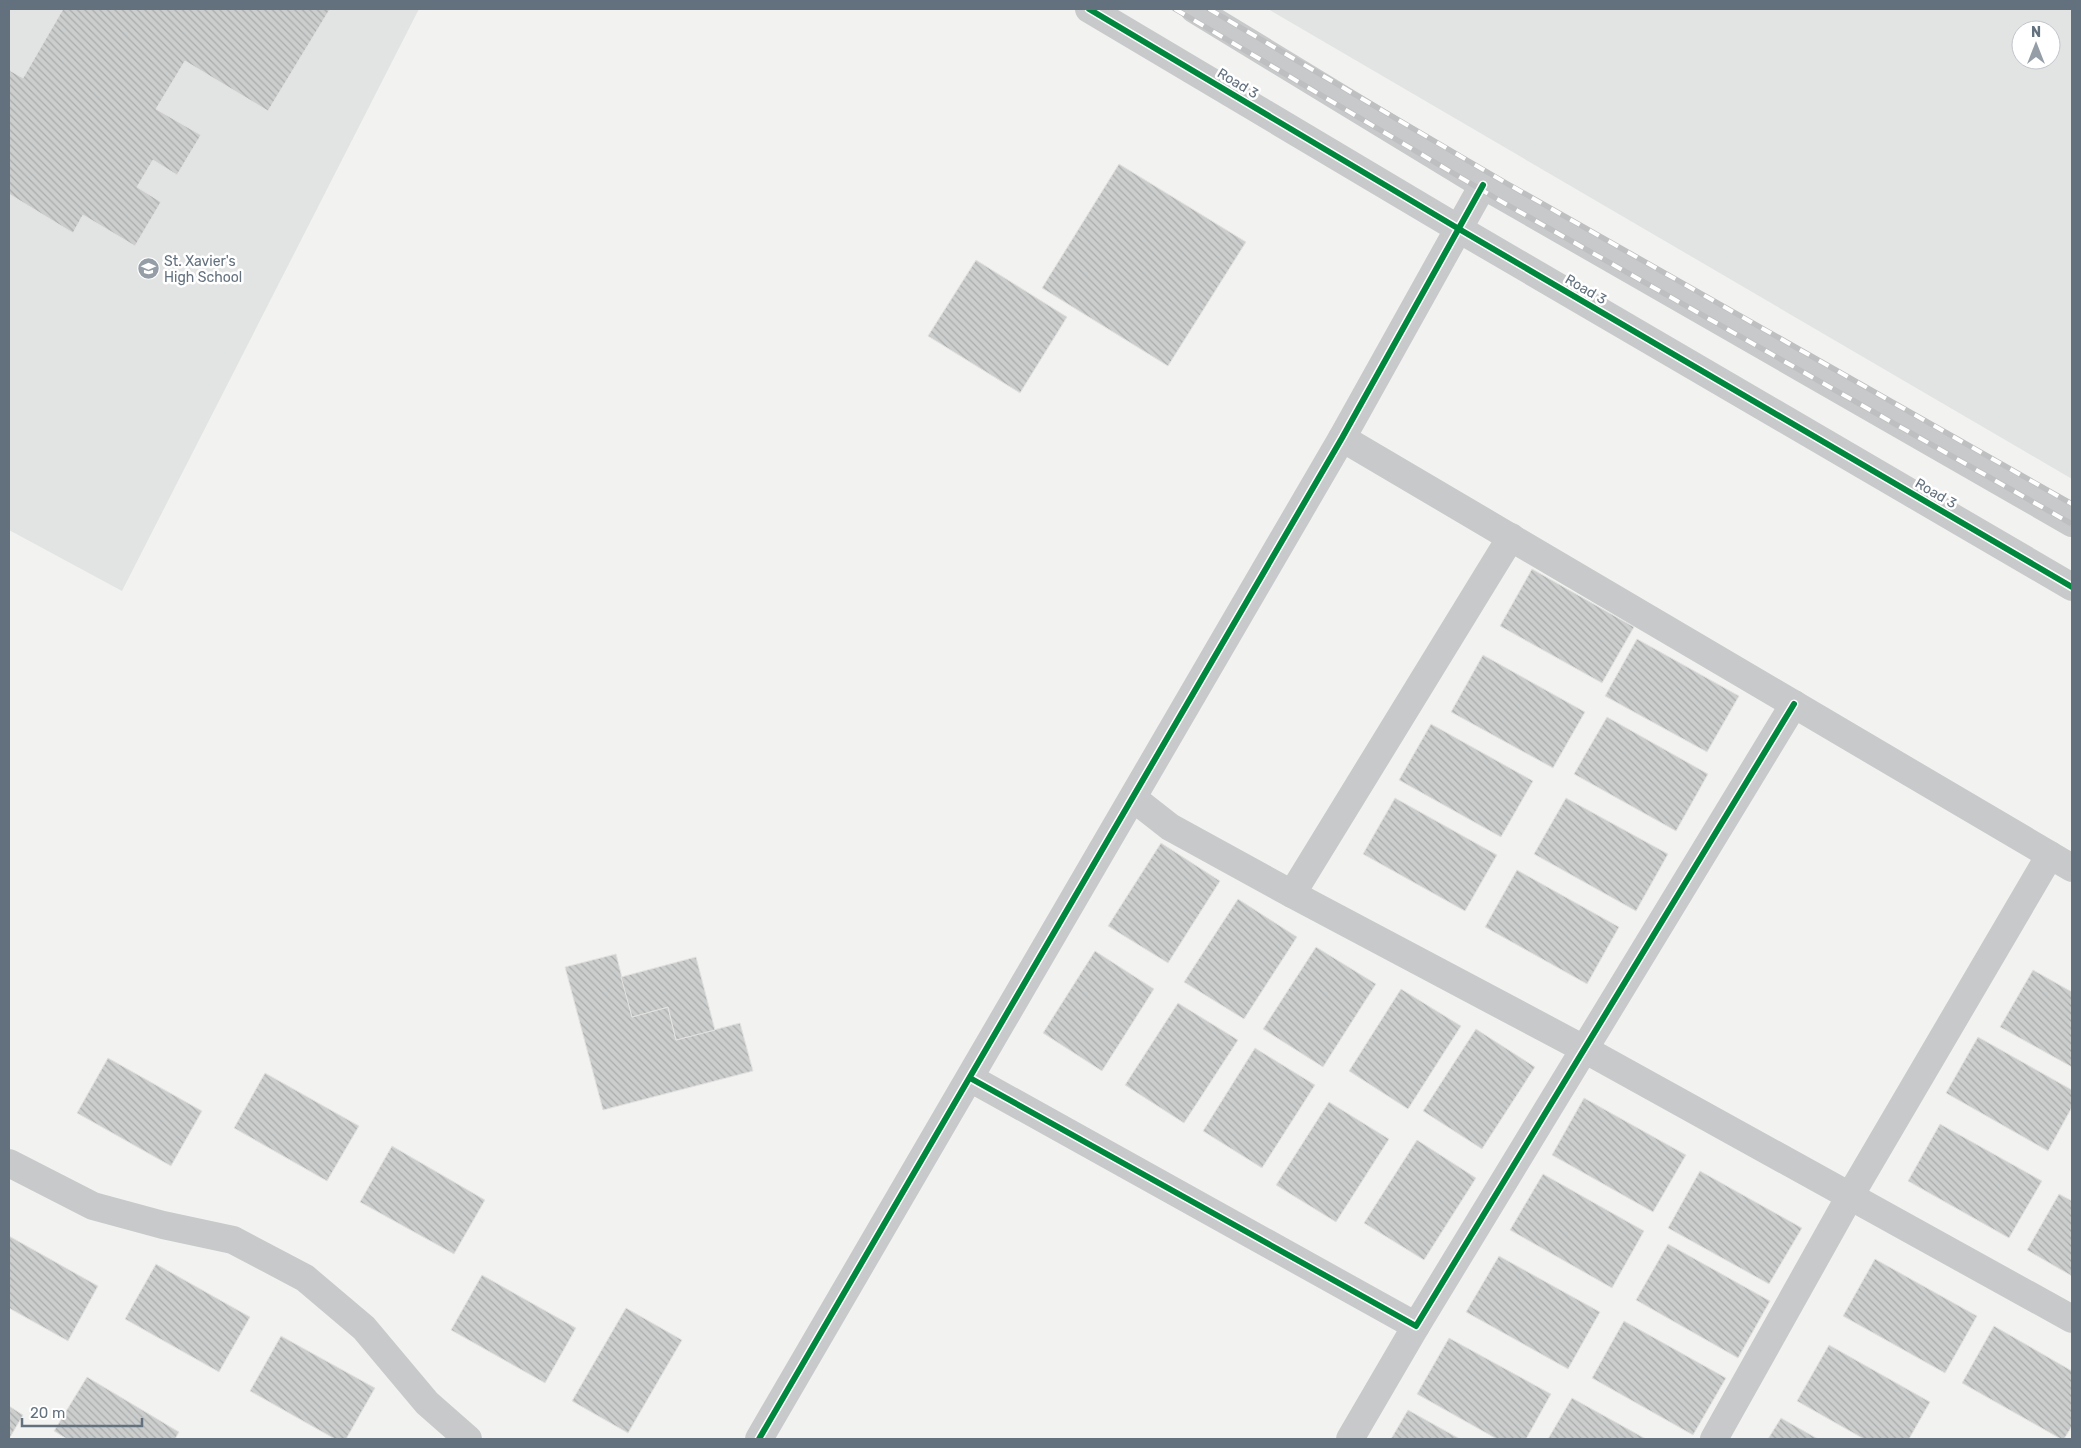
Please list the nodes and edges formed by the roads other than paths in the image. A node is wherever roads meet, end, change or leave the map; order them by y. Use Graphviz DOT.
graph roads {
  1 [pos="1194,9"];
  2 [pos="1103,12"];
  3 [pos="1483,186"];
  4 [pos="1459,229"];
  5 [pos="1342,438"];
  6 [pos="2072,523"];
  7 [pos="1511,537"];
  8 [pos="2072,587"];
  9 [pos="1794,704"];
  10 [pos="1133,798"];
  11 [pos="2061,862"];
  12 [pos="1292,894"];
  13 [pos="1584,1049"];
  14 [pos="970,1078"];
  15 [pos="9,1163"];
  16 [pos="1850,1196"];
  17 [pos="2072,1319"];
  18 [pos="1416,1326"];
  19 [pos="468,1439"];
  20 [pos="759,1439"];
  21 [pos="1350,1439"];
  22 [pos="1714,1439"];
  1 -- 3 [label="street"];
  2 -- 4 [label="street, Road 3"];
  3 -- 4 [label="street"];
  3 -- 6 [label="street"];
  4 -- 5 [label="street"];
  4 -- 8 [label="street, Road 3"];
  5 -- 7 [label="street"];
  5 -- 10 [label="street"];
  7 -- 9 [label="street"];
  7 -- 12 [label="street"];
  9 -- 11 [label="street"];
  9 -- 13 [label="street"];
  10 -- 12 [label="street"];
  10 -- 14 [label="street"];
  11 -- 16 [label="street"];
  12 -- 13 [label="street"];
  13 -- 16 [label="street"];
  13 -- 18 [label="street"];
  14 -- 18 [label="street"];
  14 -- 20 [label="street"];
  15 -- 19 [label="street"];
  16 -- 17 [label="street"];
  16 -- 22 [label="street"];
  18 -- 21 [label="street"];
}
